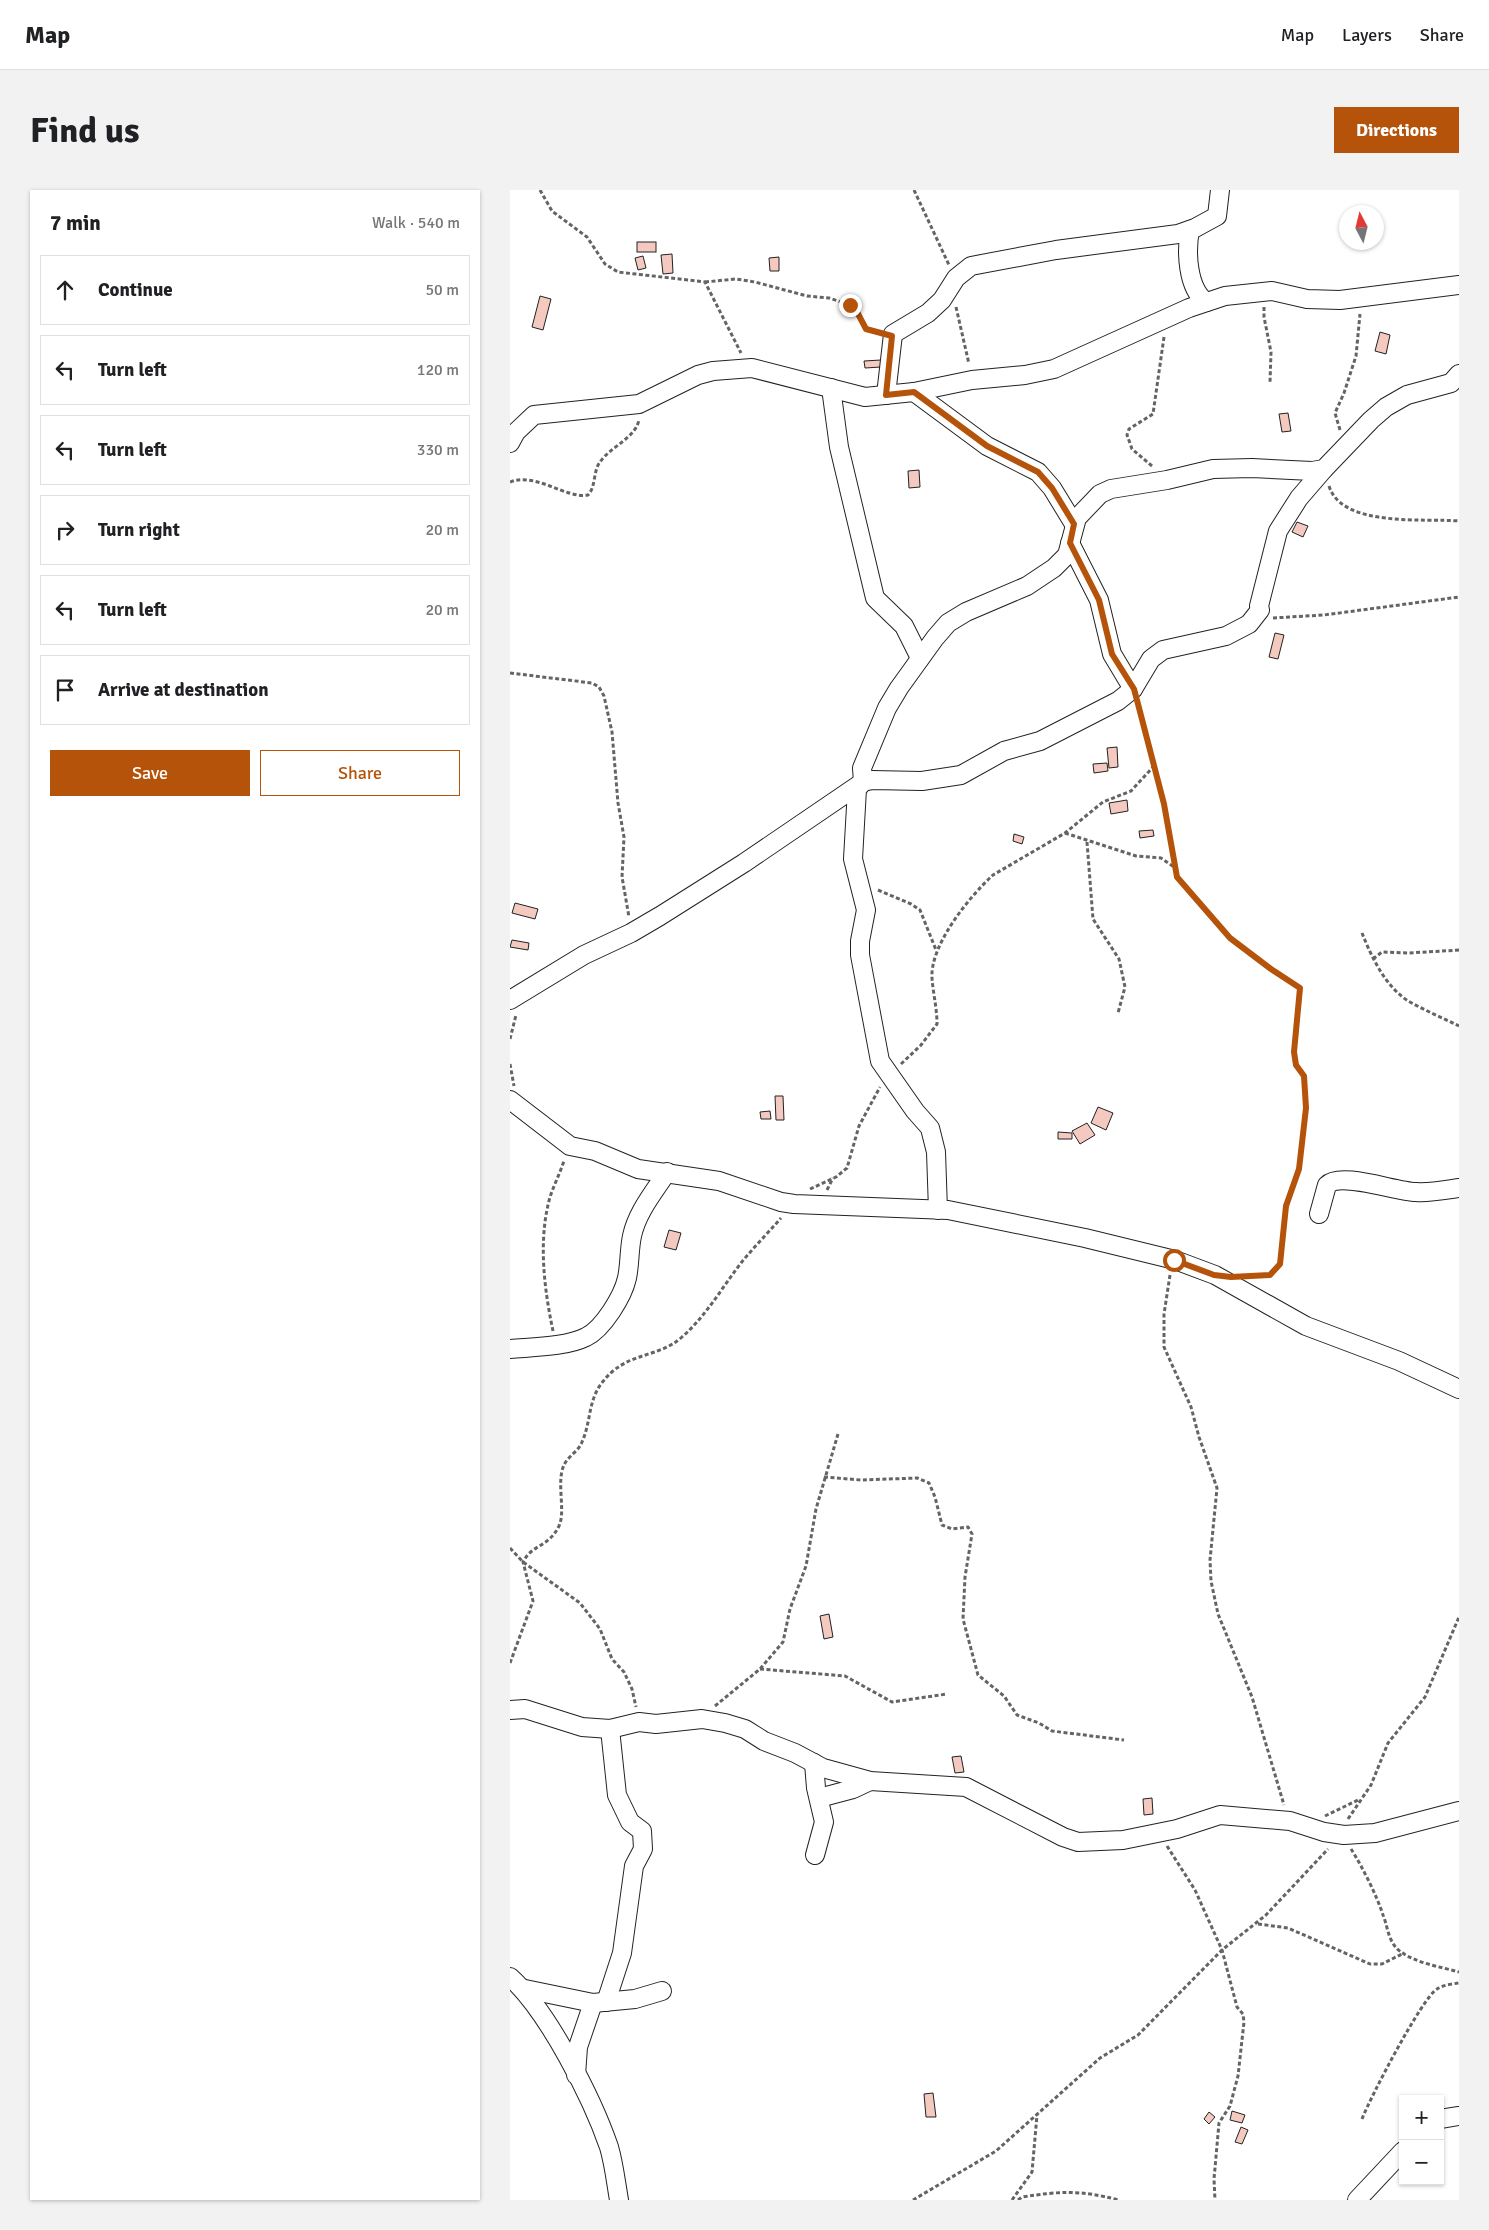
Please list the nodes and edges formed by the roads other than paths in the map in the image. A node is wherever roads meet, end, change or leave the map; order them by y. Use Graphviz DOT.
graph roads {
  1 [pos="1220,190"];
  2 [pos="1190,230"];
  3 [pos="1459,285"];
  4 [pos="1206,302"];
  5 [pos="1459,374"];
  6 [pos="831,388"];
  7 [pos="914,392"];
  8 [pos="886,395"];
  9 [pos="534,415"];
  10 [pos="510,416"];
  11 [pos="510,443"];
  12 [pos="1324,469"];
  13 [pos="1074,524"];
  14 [pos="1070,543"];
  15 [pos="920,658"];
  16 [pos="1134,689"];
  17 [pos="863,782"];
  18 [pos="510,1000"];
  19 [pos="510,1100"];
  20 [pos="668,1172"];
  21 [pos="1459,1188"];
  22 [pos="938,1210"];
  23 [pos="1319,1214"];
  24 [pos="510,1349"];
  25 [pos="1459,1390"];
  26 [pos="515,1707"];
  27 [pos="610,1729"];
  28 [pos="814,1763"];
  29 [pos="870,1781"];
  30 [pos="819,1798"];
  31 [pos="1459,1811"];
  32 [pos="815,1855"];
  33 [pos="510,1976"];
  34 [pos="525,1990"];
  35 [pos="662,1991"];
  36 [pos="599,2003"];
  37 [pos="576,2075"];
  38 [pos="1459,2116"];
  39 [pos="1444,2118"];
  40 [pos="1399,2155"];
  41 [pos="619,2200"];
  42 [pos="1357,2200"];
  1 -- 2 [label="street"];
  2 -- 4 [label="street"];
  2 -- 8 [label="street"];
  3 -- 4 [label="street"];
  4 -- 7 [label="street"];
  5 -- 12 [label="street"];
  6 -- 8 [label="street"];
  6 -- 9 [label="street"];
  6 -- 15 [label="street"];
  7 -- 8 [label="street"];
  7 -- 13 [label="street"];
  9 -- 10 [label="street"];
  9 -- 11 [label="street"];
  12 -- 13 [label="street"];
  12 -- 16 [label="street"];
  13 -- 14 [label="street"];
  14 -- 15 [label="street"];
  14 -- 16 [label="street"];
  15 -- 17 [label="street"];
  16 -- 17 [label="street"];
  17 -- 18 [label="street"];
  17 -- 22 [label="street"];
  19 -- 20 [label="street"];
  20 -- 22 [label="street"];
  20 -- 24 [label="street"];
  21 -- 23 [label="street"];
  22 -- 25 [label="street"];
  26 -- 27 [label="street"];
  27 -- 28 [label="street"];
  27 -- 36 [label="street"];
  28 -- 29 [label="street"];
  28 -- 30 [label="street"];
  29 -- 30 [label="street"];
  29 -- 31 [label="street"];
  30 -- 32 [label="street"];
  33 -- 34 [label="street"];
  34 -- 36 [label="street"];
  34 -- 37 [label="street"];
  35 -- 36 [label="street"];
  36 -- 37 [label="street"];
  37 -- 41 [label="street"];
  38 -- 39 [label="street"];
  40 -- 42 [label="street"];
}
